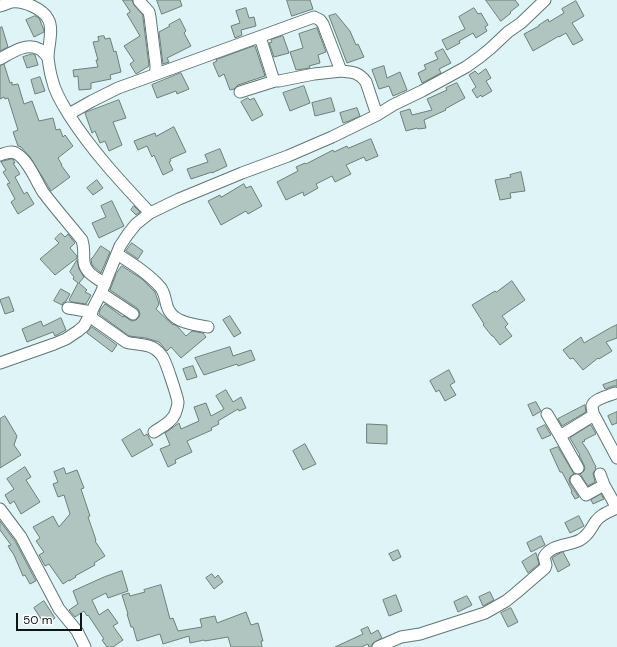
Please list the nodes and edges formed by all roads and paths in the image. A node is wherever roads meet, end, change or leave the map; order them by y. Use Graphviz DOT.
graph roads {
  1 [pos="545,0"];
  2 [pos="139,1"];
  3 [pos="0,6"];
  4 [pos="260,37"];
  5 [pos="48,58"];
  6 [pos="0,59"];
  7 [pos="341,71"];
  8 [pos="154,75"];
  9 [pos="276,80"];
  10 [pos="240,92"];
  11 [pos="69,114"];
  12 [pos="377,115"];
  13 [pos="0,155"];
  14 [pos="150,213"];
  15 [pos="117,254"];
  16 [pos="103,289"];
  17 [pos="68,308"];
  18 [pos="90,314"];
  19 [pos="132,314"];
  20 [pos="208,327"];
  21 [pos="0,363"];
  22 [pos="615,393"];
  23 [pos="547,414"];
  24 [pos="594,415"];
  25 [pos="154,432"];
  26 [pos="560,436"];
  27 [pos="617,458"];
  28 [pos="578,468"];
  29 [pos="600,474"];
  30 [pos="576,480"];
  31 [pos="604,485"];
  32 [pos="617,508"];
  33 [pos="0,509"];
  34 [pos="85,647"];
  35 [pos="378,647"];
  1 -- 12 [label="street"];
  2 -- 8 [label="street"];
  3 -- 5 [label="street"];
  4 -- 7 [label="street"];
  4 -- 8 [label="street"];
  4 -- 9 [label="street"];
  5 -- 6 [label="street"];
  5 -- 11 [label="street"];
  7 -- 9 [label="street"];
  7 -- 12 [label="street"];
  8 -- 11 [label="street"];
  9 -- 10 [label="street"];
  11 -- 14 [label="street"];
  12 -- 14 [label="street"];
  13 -- 16 [label="street"];
  14 -- 15 [label="street"];
  15 -- 16 [label="street"];
  15 -- 20 [label="street"];
  16 -- 18 [label="street"];
  16 -- 19 [label="street"];
  17 -- 18 [label="street"];
  18 -- 21 [label="street"];
  18 -- 25 [label="street"];
  22 -- 24 [label="street"];
  23 -- 26 [label="street"];
  24 -- 26 [label="street"];
  24 -- 27 [label="street"];
  26 -- 28 [label="street"];
  29 -- 31 [label="street"];
  30 -- 31 [label="street"];
  31 -- 32 [label="street"];
  32 -- 35 [label="street"];
  33 -- 34 [label="street"];
}
